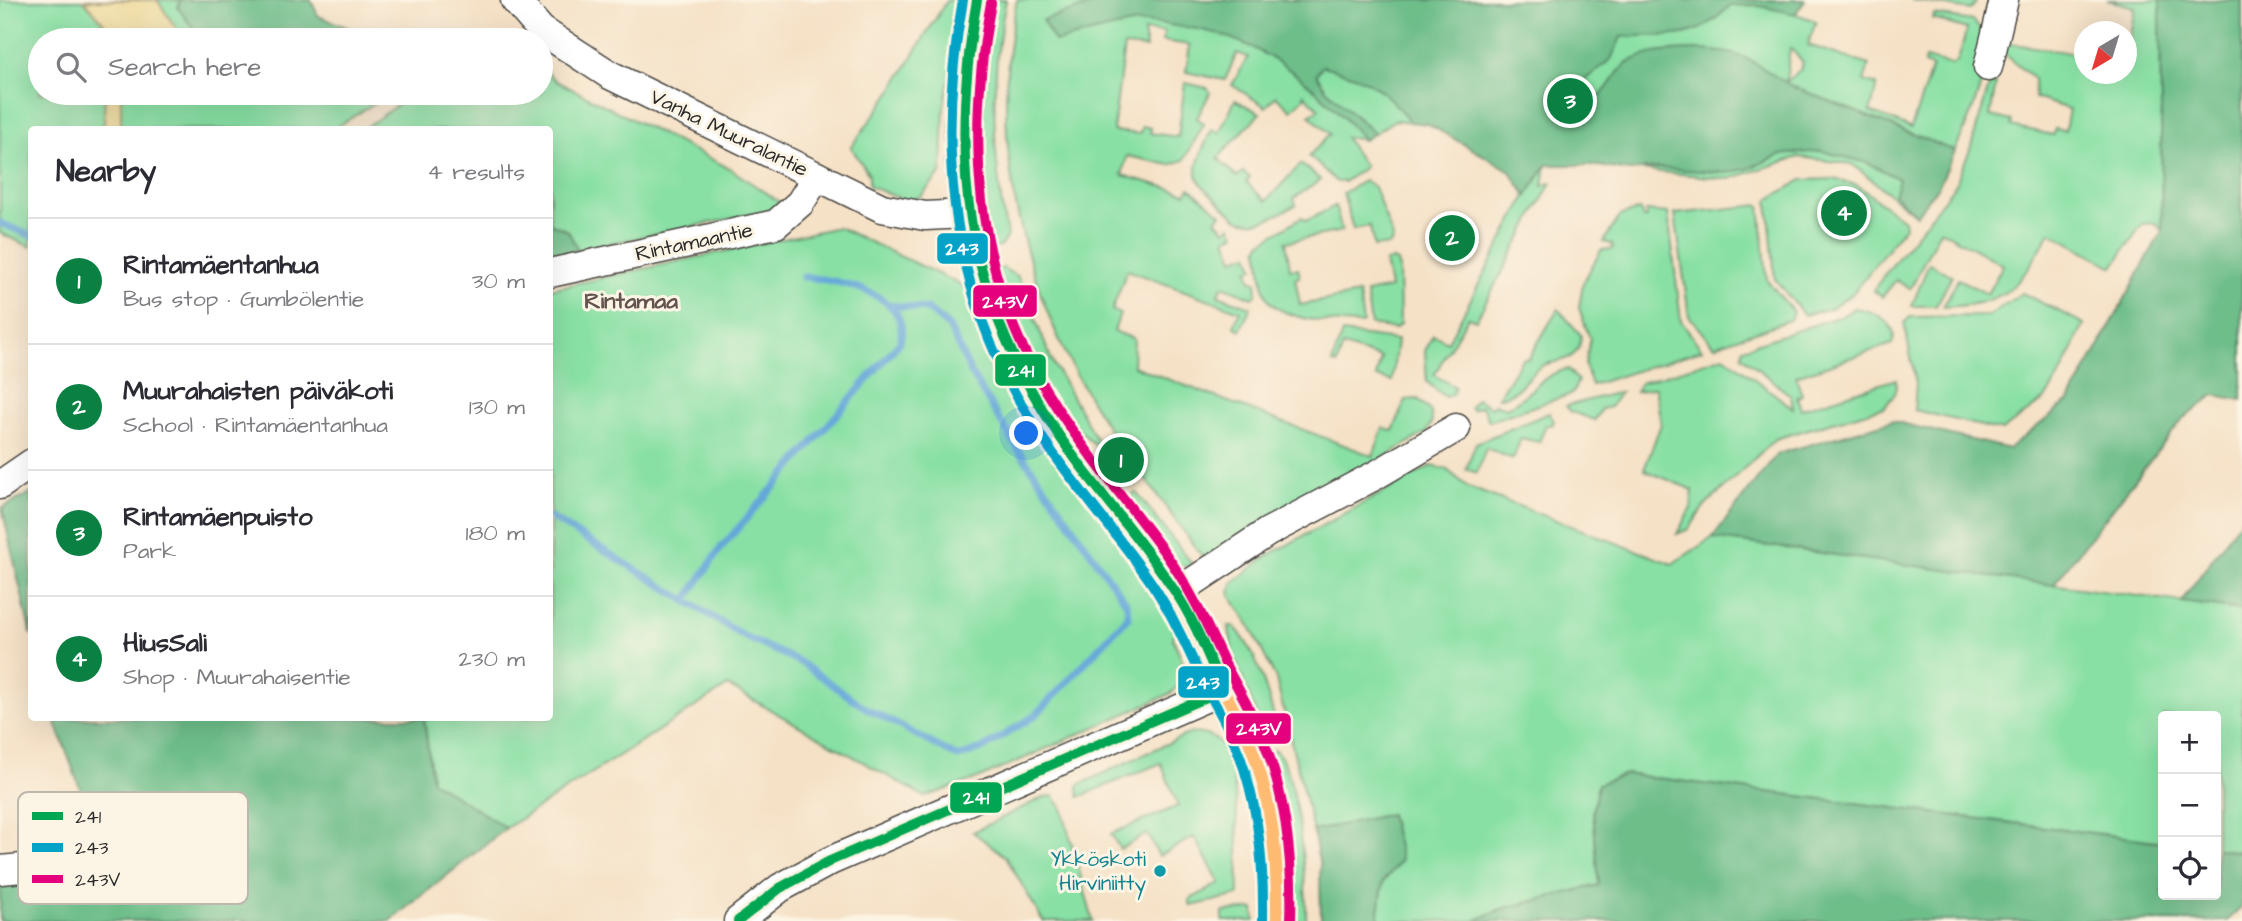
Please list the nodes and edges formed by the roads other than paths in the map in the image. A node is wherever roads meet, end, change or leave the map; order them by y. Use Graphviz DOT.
graph roads {
  1 [pos="514,0"];
  2 [pos="977,0"];
  3 [pos="2004,0"];
  4 [pos="539,28"];
  5 [pos="553,39"];
  6 [pos="1988,67"];
  7 [pos="817,176"];
  8 [pos="966,214"];
  9 [pos="553,272"];
  10 [pos="1456,428"];
  11 [pos="28,466"];
  12 [pos="0,485"];
  13 [pos="1176,593"];
  14 [pos="1223,690"];
  15 [pos="18,868"];
  16 [pos="0,870"];
  17 [pos="738,921"];
  18 [pos="1278,921"];
  1 -- 4 [label="street, Vanha Muuralantie"];
  2 -- 8 [label="main road"];
  3 -- 6 [label="street"];
  5 -- 7 [label="street, Vanha Muuralantie"];
  7 -- 8 [label="street, Vanha Muuralantie"];
  7 -- 9 [label="street, Rintamaantie"];
  8 -- 13 [label="main road"];
  10 -- 13 [label="street"];
  11 -- 12 [label="street"];
  13 -- 14 [label="main road"];
  14 -- 17 [label="street"];
  14 -- 18 [label="main road"];
  15 -- 16 [label="street"];
}
